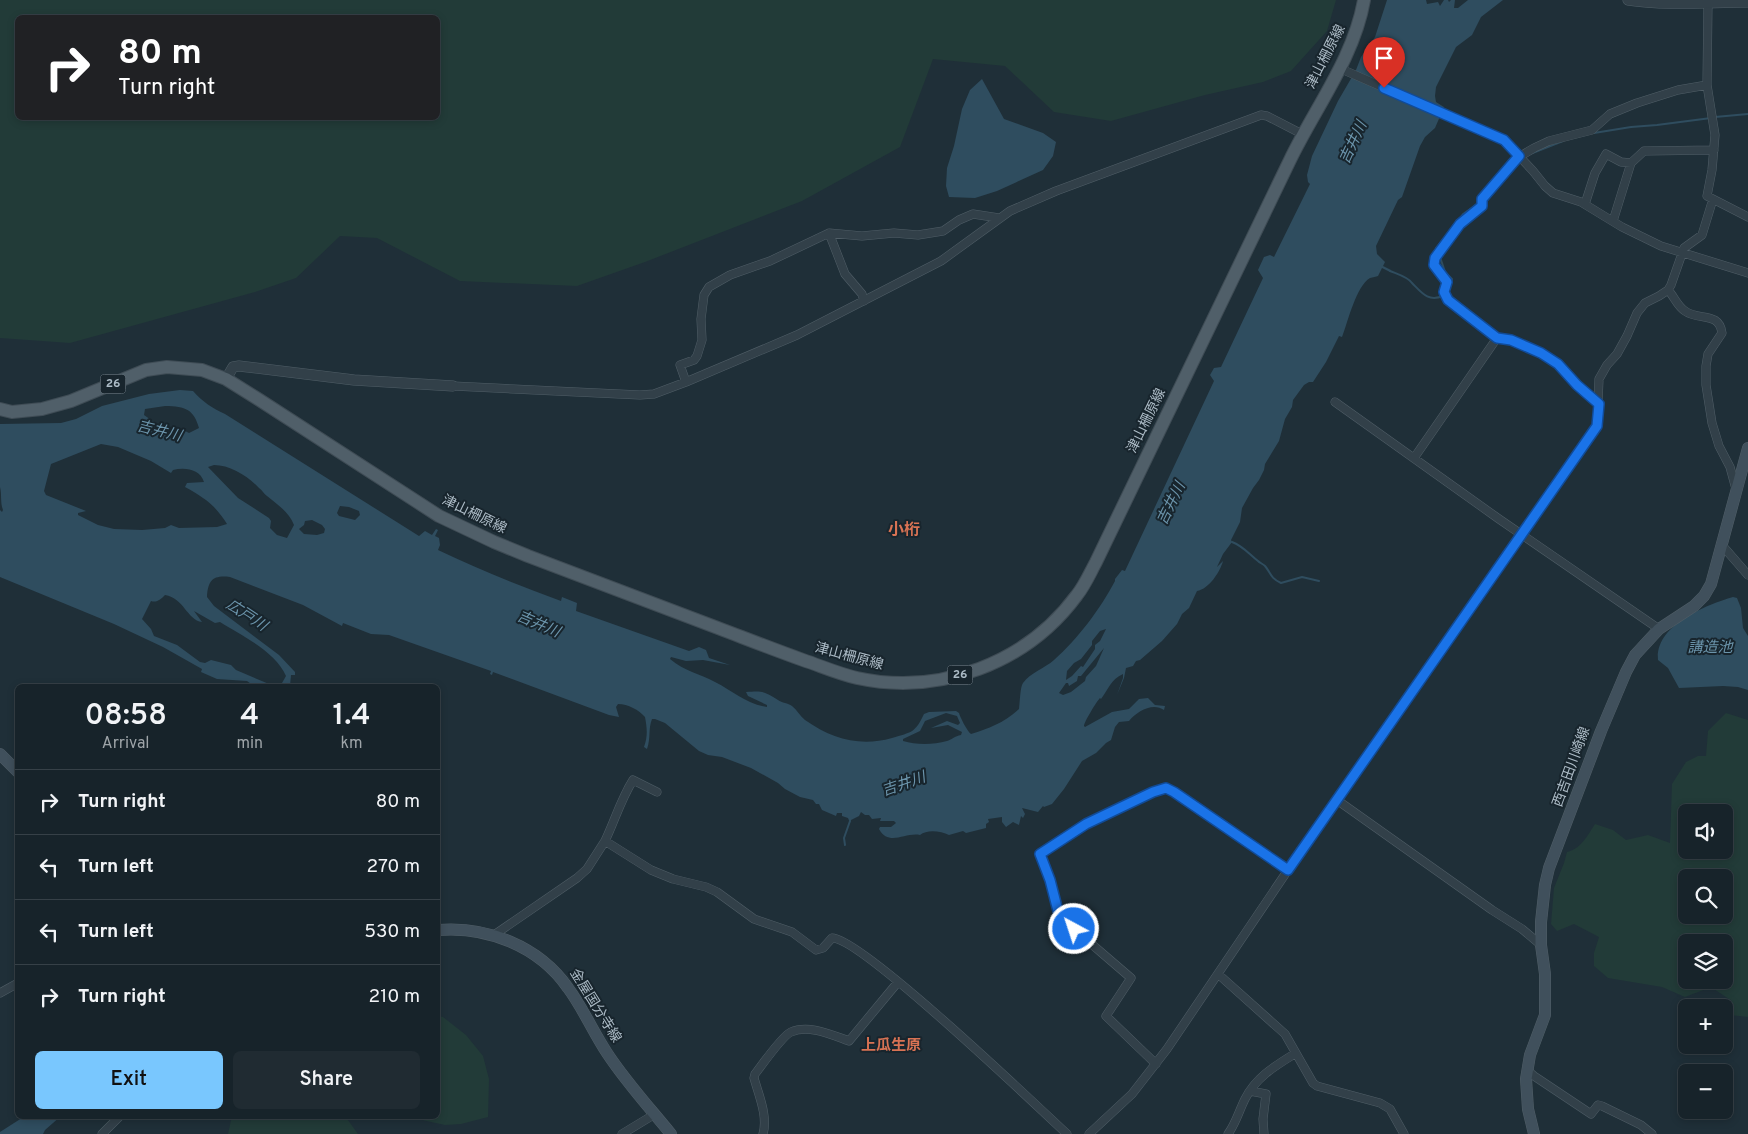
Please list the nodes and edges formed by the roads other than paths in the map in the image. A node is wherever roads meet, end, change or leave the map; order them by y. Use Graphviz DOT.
graph roads {
  1 [pos="1364,0"];
  2 [pos="1628,0"];
  3 [pos="1708,2"];
  4 [pos="1748,2"];
  5 [pos="1345,71"];
  6 [pos="1707,84"];
  7 [pos="1302,134"];
  8 [pos="1714,150"];
  9 [pos="1519,156"];
  10 [pos="1631,163"];
  11 [pos="1713,199"];
  12 [pos="1585,204"];
  13 [pos="1748,216"];
  14 [pos="999,218"];
  15 [pos="1613,221"];
  16 [pos="829,232"];
  17 [pos="1681,252"];
  18 [pos="1748,273"];
  19 [pos="1668,290"];
  20 [pos="864,302"];
  21 [pos="1497,338"];
  22 [pos="226,379"];
  23 [pos="686,382"];
  24 [pos="452,386"];
  25 [pos="1335,402"];
  26 [pos="1599,404"];
  27 [pos="0,409"];
  28 [pos="1748,448"];
  29 [pos="1414,458"];
  30 [pos="1737,490"];
  31 [pos="1522,534"];
  32 [pos="1721,544"];
  33 [pos="1748,576"];
  34 [pos="1659,629"];
  35 [pos="0,754"];
  36 [pos="15,769"];
  37 [pos="657,792"];
  38 [pos="1337,800"];
  39 [pos="605,841"];
  40 [pos="1288,870"];
  41 [pos="440,930"];
  42 [pos="494,936"];
  43 [pos="1541,945"];
  44 [pos="1218,974"];
  45 [pos="898,982"];
  46 [pos="15,986"];
  47 [pos="0,993"];
  48 [pos="1296,1053"];
  49 [pos="1156,1064"];
  50 [pos="1528,1070"];
  51 [pos="1250,1091"];
  52 [pos="655,1114"];
  53 [pos="117,1119"];
  54 [pos="102,1134"];
  55 [pos="622,1134"];
  56 [pos="671,1134"];
  57 [pos="763,1134"];
  58 [pos="1067,1134"];
  59 [pos="1089,1134"];
  60 [pos="1228,1134"];
  61 [pos="1264,1134"];
  62 [pos="1404,1134"];
  63 [pos="1534,1134"];
  64 [pos="1652,1134"];
  1 -- 5 [label="main road, 津山柵原線 / 26"];
  2 -- 3 [label="street"];
  3 -- 4 [label="street"];
  3 -- 6 [label="street"];
  5 -- 7 [label="main road, 津山柵原線 / 26"];
  5 -- 9 [label="street"];
  6 -- 8 [label="street"];
  6 -- 9 [label="street"];
  7 -- 14 [label="street"];
  7 -- 22 [label="main road, 津山柵原線 / 26"];
  8 -- 10 [label="street"];
  8 -- 11 [label="street"];
  9 -- 12 [label="street"];
  9 -- 21 [label="street"];
  10 -- 12 [label="street"];
  10 -- 15 [label="street"];
  11 -- 13 [label="street"];
  11 -- 17 [label="street"];
  12 -- 15 [label="street"];
  14 -- 16 [label="street"];
  14 -- 20 [label="street"];
  15 -- 17 [label="street"];
  16 -- 20 [label="street"];
  16 -- 23 [label="street"];
  17 -- 18 [label="street"];
  17 -- 19 [label="street"];
  19 -- 26 [label="street"];
  19 -- 30 [label="street"];
  20 -- 23 [label="street"];
  21 -- 26 [label="street"];
  21 -- 29 [label="street"];
  22 -- 24 [label="street"];
  22 -- 27 [label="main road, 津山柵原線 / 26"];
  23 -- 24 [label="street"];
  25 -- 29 [label="street"];
  26 -- 31 [label="street"];
  28 -- 30 [label="main road, 西吉田川崎線"];
  29 -- 31 [label="street"];
  30 -- 32 [label="main road, 西吉田川崎線"];
  31 -- 34 [label="street"];
  31 -- 38 [label="street"];
  32 -- 33 [label="street"];
  32 -- 34 [label="main road, 西吉田川崎線"];
  34 -- 43 [label="main road, 西吉田川崎線"];
  35 -- 36 [label="main road"];
  37 -- 39 [label="street"];
  38 -- 40 [label="street"];
  38 -- 43 [label="street"];
  39 -- 42 [label="street"];
  39 -- 45 [label="street"];
  40 -- 44 [label="street"];
  40 -- 49 [label="street"];
  41 -- 42 [label="main road, 金屋国分寺線"];
  42 -- 52 [label="main road, 金屋国分寺線"];
  43 -- 50 [label="main road, 西吉田川崎線"];
  44 -- 48 [label="street"];
  44 -- 49 [label="street"];
  45 -- 57 [label="street"];
  45 -- 58 [label="street"];
  46 -- 47 [label="street"];
  48 -- 51 [label="street"];
  48 -- 62 [label="street"];
  49 -- 59 [label="street"];
  50 -- 63 [label="main road, 西吉田川崎線"];
  50 -- 64 [label="street"];
  51 -- 60 [label="street"];
  51 -- 61 [label="street"];
  52 -- 55 [label="street"];
  52 -- 56 [label="main road, 金屋国分寺線"];
  53 -- 54 [label="street"];
}
